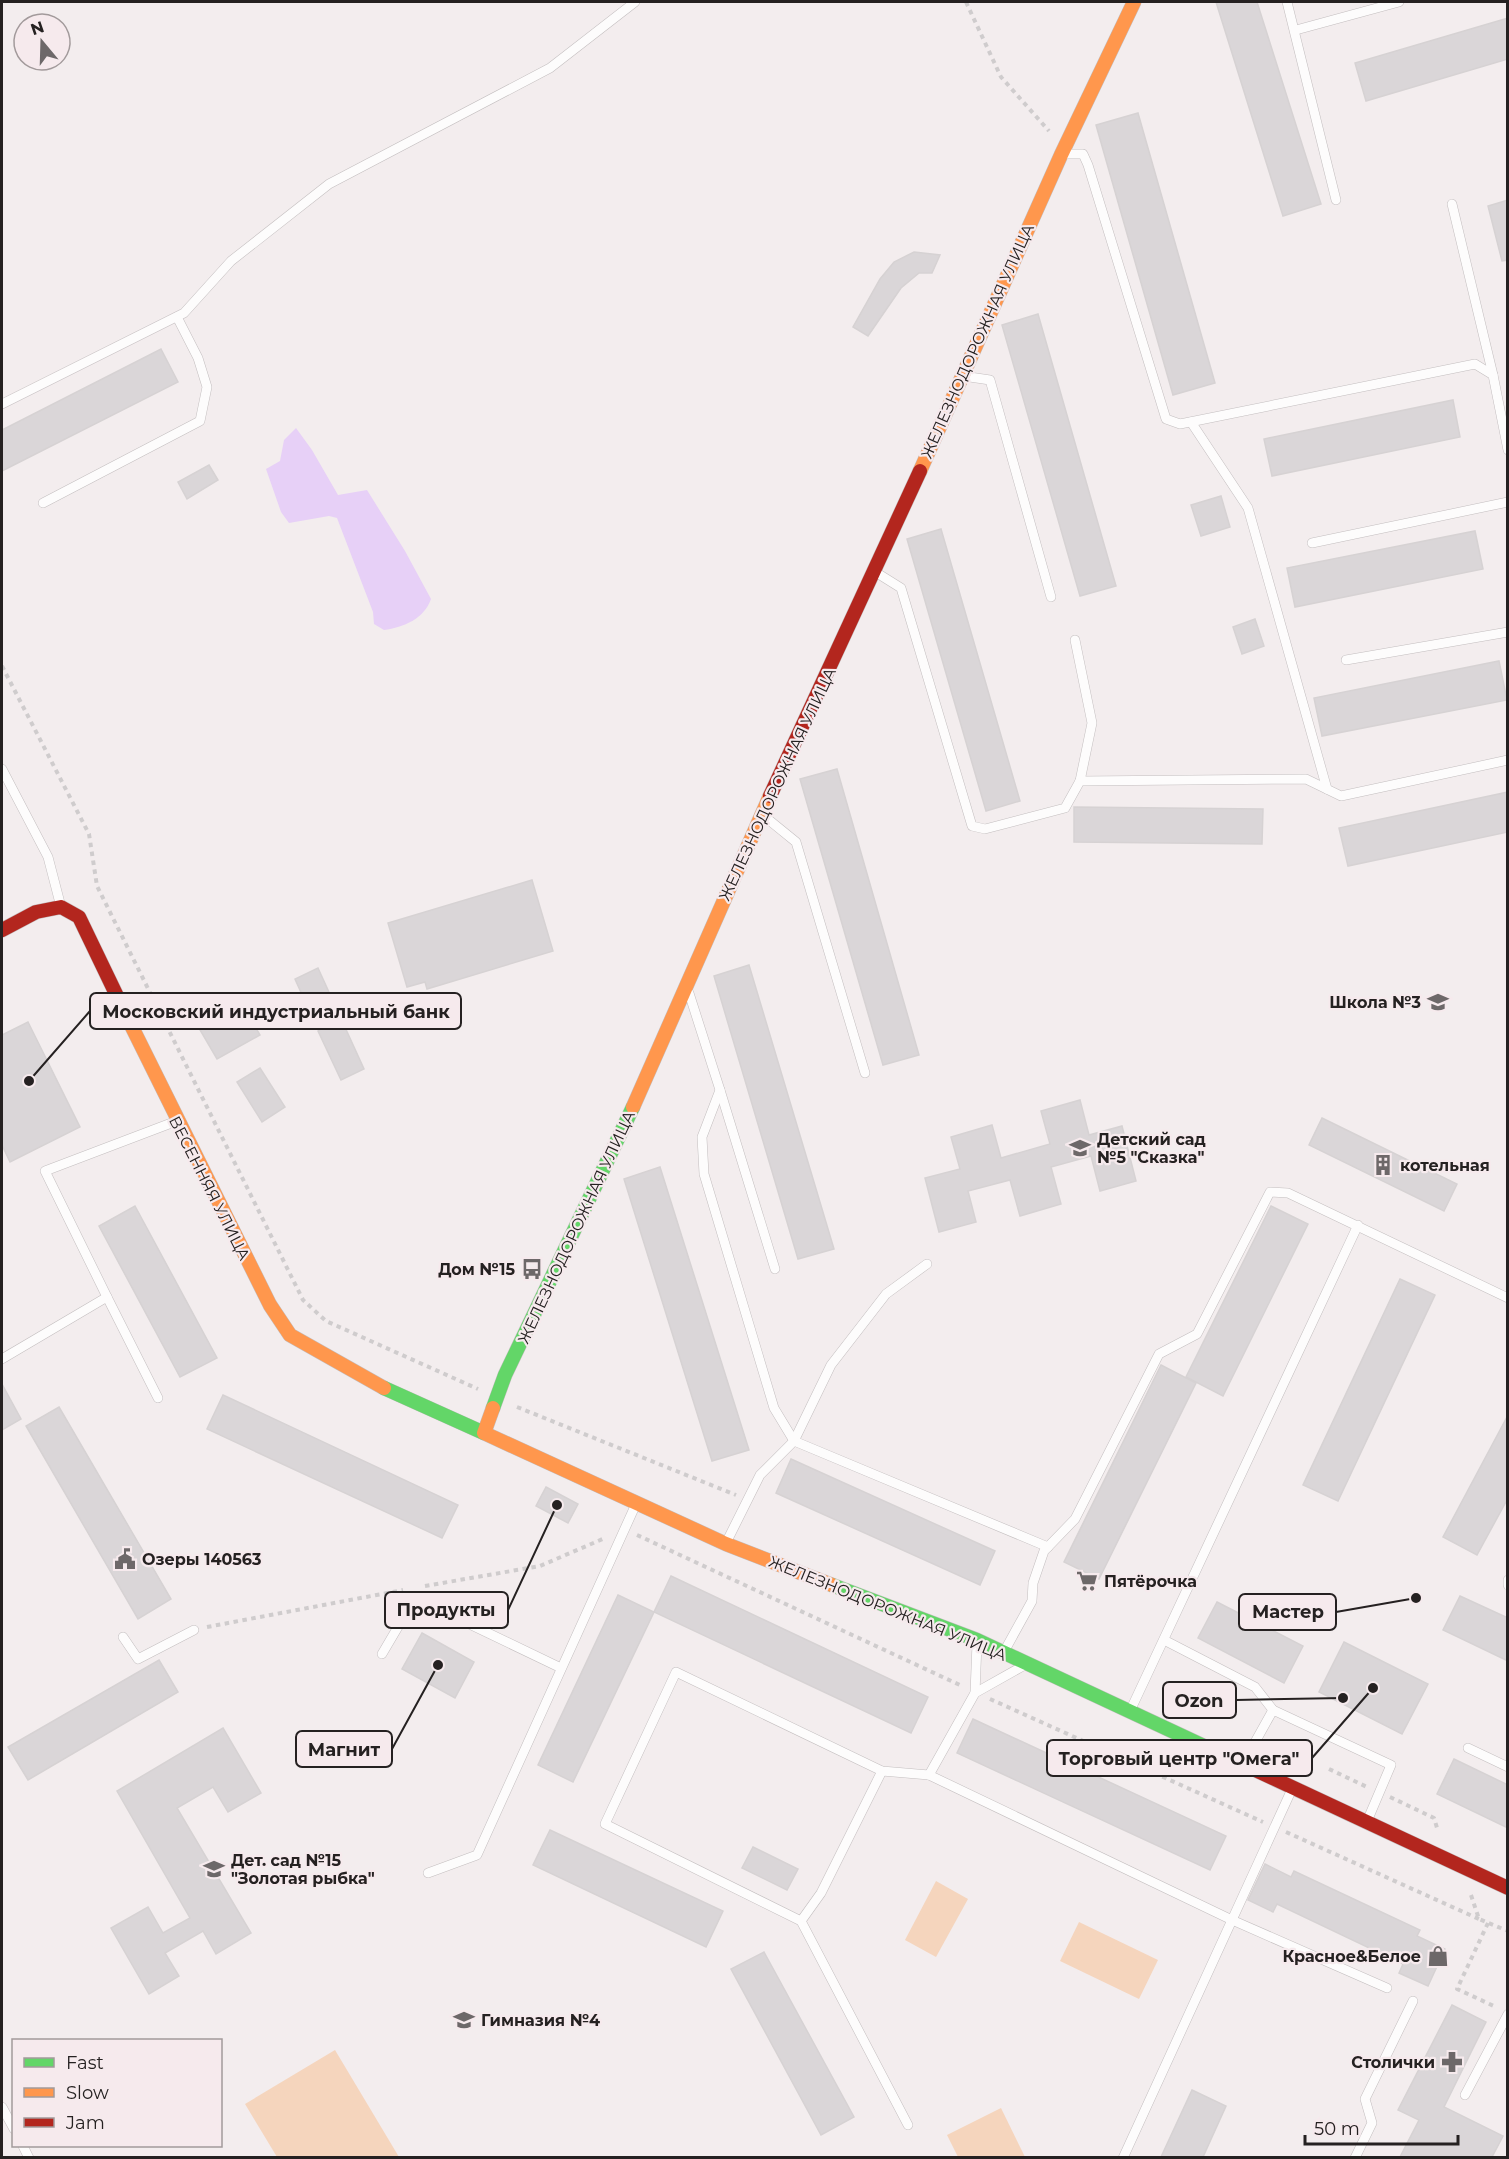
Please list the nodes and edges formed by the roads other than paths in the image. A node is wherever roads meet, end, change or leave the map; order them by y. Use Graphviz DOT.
graph roads {
  1 [pos="635,2"];
  2 [pos="1134,2"];
  3 [pos="1287,2"];
  4 [pos="1399,2"];
  5 [pos="1296,30"];
  6 [pos="1064,149"];
  7 [pos="1336,200"];
  8 [pos="1452,204"];
  9 [pos="177,317"];
  10 [pos="961,375"];
  11 [pos="1493,375"];
  12 [pos="2,404"];
  13 [pos="1191,422"];
  14 [pos="1508,450"];
  15 [pos="1508,502"];
  16 [pos="43,503"];
  17 [pos="1312,543"];
  18 [pos="875,572"];
  19 [pos="1051,597"];
  20 [pos="1508,632"];
  21 [pos="1075,640"];
  22 [pos="1346,660"];
  23 [pos="1508,760"];
  24 [pos="2,769"];
  25 [pos="1080,781"];
  26 [pos="1327,789"];
  27 [pos="762,814"];
  28 [pos="61,907"];
  29 [pos="2,930"];
  30 [pos="686,984"];
  31 [pos="865,1073"];
  32 [pos="720,1090"];
  33 [pos="176,1121"];
  34 [pos="1358,1225"];
  35 [pos="927,1264"];
  36 [pos="775,1269"];
  37 [pos="107,1297"];
  38 [pos="1508,1298"];
  39 [pos="2,1359"];
  40 [pos="158,1398"];
  41 [pos="484,1433"];
  42 [pos="794,1441"];
  43 [pos="637,1502"];
  44 [pos="726,1544"];
  45 [pos="1048,1547"];
  46 [pos="1508,1580"];
  47 [pos="1508,1585"];
  48 [pos="194,1630"];
  49 [pos="123,1637"];
  50 [pos="977,1640"];
  51 [pos="1164,1640"];
  52 [pos="1003,1653"];
  53 [pos="382,1654"];
  54 [pos="1027,1664"];
  55 [pos="561,1668"];
  56 [pos="975,1693"];
  57 [pos="1273,1710"];
  58 [pos="1130,1712"];
  59 [pos="1468,1748"];
  60 [pos="1243,1764"];
  61 [pos="1508,1767"];
  62 [pos="882,1771"];
  63 [pos="929,1775"];
  64 [pos="1293,1787"];
  65 [pos="1367,1821"];
  66 [pos="428,1874"];
  67 [pos="1508,1888"];
  68 [pos="1232,1920"];
  69 [pos="801,1921"];
  70 [pos="1387,1988"];
  71 [pos="1413,2001"];
  72 [pos="1508,2014"];
  73 [pos="1465,2095"];
  74 [pos="2,2107"];
  75 [pos="12,2125"];
  76 [pos="908,2125"];
  77 [pos="1123,2157"];
  78 [pos="1354,2157"];
  1 -- 9 [label="lane"];
  2 -- 6 [label="street, ЖЕЛЕЗНОДОРОЖНАЯ УЛИЦА"];
  3 -- 5 [label="lane"];
  4 -- 5 [label="lane"];
  5 -- 7 [label="lane"];
  6 -- 10 [label="street, ЖЕЛЕЗНОДОРОЖНАЯ УЛИЦА"];
  6 -- 13 [label="lane"];
  8 -- 11 [label="lane"];
  9 -- 12 [label="lane"];
  9 -- 16 [label="lane"];
  10 -- 18 [label="street, ЖЕЛЕЗНОДОРОЖНАЯ УЛИЦА"];
  10 -- 19 [label="lane"];
  11 -- 13 [label="lane"];
  11 -- 14 [label="lane"];
  13 -- 26 [label="lane"];
  15 -- 17 [label="lane"];
  18 -- 25 [label="lane"];
  18 -- 27 [label="street, ЖЕЛЕЗНОДОРОЖНАЯ УЛИЦА"];
  20 -- 22 [label="lane"];
  21 -- 25 [label="lane"];
  23 -- 26 [label="lane"];
  24 -- 28 [label="lane"];
  25 -- 26 [label="lane"];
  27 -- 30 [label="street, ЖЕЛЕЗНОДОРОЖНАЯ УЛИЦА"];
  27 -- 31 [label="lane"];
  28 -- 29 [label="street"];
  28 -- 33 [label="street, ВЕСЕННЯЯ УЛИЦА"];
  30 -- 32 [label="lane"];
  30 -- 41 [label="street, ЖЕЛЕЗНОДОРОЖНАЯ УЛИЦА"];
  32 -- 36 [label="lane"];
  32 -- 42 [label="lane"];
  33 -- 37 [label="lane"];
  33 -- 41 [label="street, ВЕСЕННЯЯ УЛИЦА"];
  34 -- 38 [label="lane"];
  34 -- 45 [label="lane"];
  34 -- 51 [label="lane"];
  35 -- 42 [label="lane"];
  37 -- 39 [label="lane"];
  37 -- 40 [label="lane"];
  41 -- 43 [label="street, ЖЕЛЕЗНОДОРОЖНАЯ УЛИЦА"];
  42 -- 44 [label="lane"];
  42 -- 45 [label="lane"];
  43 -- 44 [label="street, ЖЕЛЕЗНОДОРОЖНАЯ УЛИЦА"];
  43 -- 55 [label="lane"];
  44 -- 50 [label="street, ЖЕЛЕЗНОДОРОЖНАЯ УЛИЦА"];
  45 -- 52 [label="lane"];
  46 -- 47 [label="lane"];
  48 -- 49 [label="lane"];
  50 -- 52 [label="street, ЖЕЛЕЗНОДОРОЖНАЯ УЛИЦА"];
  50 -- 56 [label="lane"];
  51 -- 57 [label="lane"];
  51 -- 58 [label="lane"];
  52 -- 54 [label="street, ЖЕЛЕЗНОДОРОЖНАЯ УЛИЦА"];
  53 -- 55 [label="lane"];
  54 -- 56 [label="lane"];
  54 -- 58 [label="street, ЖЕЛЕЗНОДОРОЖНАЯ УЛИЦА"];
  55 -- 66 [label="lane"];
  56 -- 63 [label="lane"];
  57 -- 60 [label="lane"];
  57 -- 65 [label="lane"];
  58 -- 60 [label="street, ЖЕЛЕЗНОДОРОЖНАЯ УЛИЦА"];
  59 -- 61 [label="lane"];
  60 -- 64 [label="street, ЖЕЛЕЗНОДОРОЖНАЯ УЛИЦА"];
  62 -- 63 [label="lane"];
  62 -- 69 [label="lane"];
  62 -- 69 [label="lane"];
  63 -- 68 [label="lane"];
  64 -- 65 [label="street, ЖЕЛЕЗНОДОРОЖНАЯ УЛИЦА"];
  64 -- 68 [label="lane"];
  65 -- 67 [label="street, ЖЕЛЕЗНОДОРОЖНАЯ УЛИЦА"];
  68 -- 70 [label="lane"];
  68 -- 77 [label="lane"];
  69 -- 76 [label="lane"];
  71 -- 78 [label="lane"];
  72 -- 73 [label="lane"];
  74 -- 75 [label="lane"];
}
